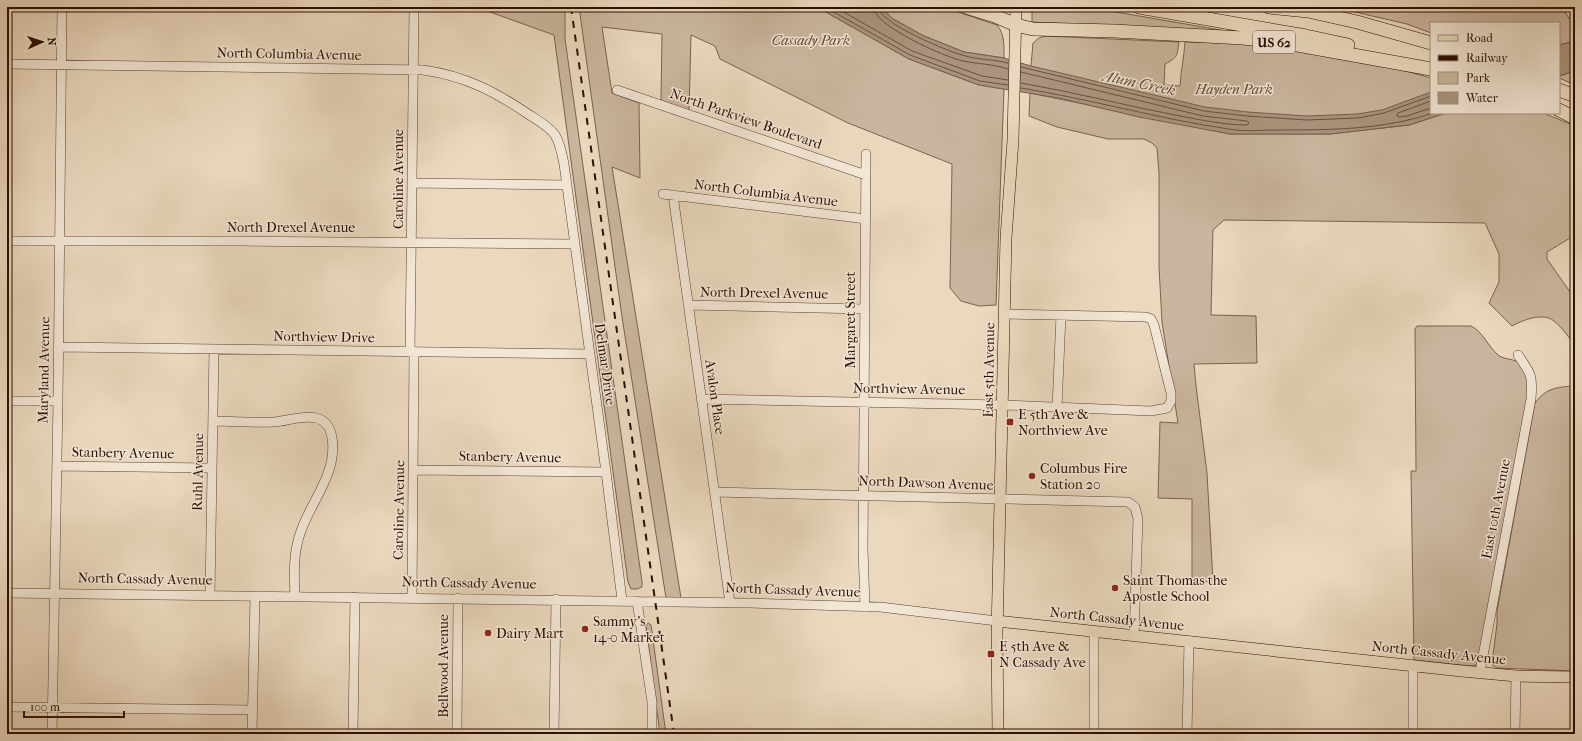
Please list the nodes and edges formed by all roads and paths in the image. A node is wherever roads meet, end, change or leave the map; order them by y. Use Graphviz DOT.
graph roads {
  1 [pos="62,7"];
  2 [pos="414,7"];
  3 [pos="966,7"];
  4 [pos="1016,7"];
  5 [pos="1139,7"];
  6 [pos="1269,7"];
  7 [pos="1302,9"];
  8 [pos="1016,25"];
  9 [pos="1430,43"];
  10 [pos="7,64"];
  11 [pos="62,65"];
  12 [pos="1430,68"];
  13 [pos="1430,68"];
  14 [pos="413,69"];
  15 [pos="617,90"];
  16 [pos="1560,90"];
  17 [pos="1575,96"];
  18 [pos="1560,110"];
  19 [pos="1575,118"];
  20 [pos="554,133"];
  21 [pos="866,154"];
  22 [pos="866,175"];
  23 [pos="412,183"];
  24 [pos="567,185"];
  25 [pos="663,194"];
  26 [pos="673,195"];
  27 [pos="866,219"];
  28 [pos="7,241"];
  29 [pos="60,241"];
  30 [pos="412,242"];
  31 [pos="575,244"];
  32 [pos="688,305"];
  33 [pos="864,309"];
  34 [pos="1005,314"];
  35 [pos="1061,315"];
  36 [pos="59,347"];
  37 [pos="214,350"];
  38 [pos="412,352"];
  39 [pos="590,354"];
  40 [pos="1518,355"];
  41 [pos="701,399"];
  42 [pos="7,401"];
  43 [pos="58,401"];
  44 [pos="864,402"];
  45 [pos="1003,405"];
  46 [pos="1057,408"];
  47 [pos="213,421"];
  48 [pos="57,466"];
  49 [pos="212,468"];
  50 [pos="414,470"];
  51 [pos="606,472"];
  52 [pos="715,492"];
  53 [pos="863,495"];
  54 [pos="1000,499"];
  55 [pos="7,593"];
  56 [pos="55,593"];
  57 [pos="210,595"];
  58 [pos="254,596"];
  59 [pos="295,596"];
  60 [pos="355,597"];
  61 [pos="412,598"];
  62 [pos="458,598"];
  63 [pos="556,600"];
  64 [pos="622,600"];
  65 [pos="637,601"];
  66 [pos="730,603"];
  67 [pos="865,607"];
  68 [pos="997,621"];
  69 [pos="1094,632"];
  70 [pos="1134,636"];
  71 [pos="1189,641"];
  72 [pos="1413,666"];
  73 [pos="1480,672"];
  74 [pos="1516,676"];
  75 [pos="1575,677"];
  76 [pos="7,707"];
  77 [pos="52,708"];
  78 [pos="252,710"];
  79 [pos="52,734"];
  80 [pos="252,734"];
  81 [pos="353,734"];
  82 [pos="457,734"];
  83 [pos="554,734"];
  84 [pos="652,734"];
  85 [pos="998,734"];
  86 [pos="1094,734"];
  87 [pos="1187,734"];
  88 [pos="1413,734"];
  89 [pos="1515,734"];
  1 -- 11 [label="street, Maryland Avenue"];
  2 -- 14 [label="street, Caroline Avenue"];
  3 -- 8 [label="highway"];
  4 -- 8 [label="main road, East 5th Avenue"];
  5 -- 13 [label="highway"];
  6 -- 7 [label="highway"];
  7 -- 9 [label="highway"];
  8 -- 12 [label="highway, US 62"];
  8 -- 34 [label="main road, East 5th Avenue"];
  10 -- 11 [label="street, North Columbia Avenue"];
  11 -- 14 [label="street, North Columbia Avenue"];
  11 -- 29 [label="street, Maryland Avenue"];
  14 -- 20 [label="street, North Columbia Avenue"];
  14 -- 23 [label="street, Caroline Avenue"];
  15 -- 22 [label="street, North Parkview Boulevard"];
  16 -- 17 [label="highway"];
  18 -- 19 [label="highway"];
  20 -- 24 [label="street, Delmar Drive"];
  21 -- 22 [label="street, Margaret Street"];
  22 -- 27 [label="street, Margaret Street"];
  23 -- 24 [label="street"];
  23 -- 30 [label="street, Caroline Avenue"];
  24 -- 31 [label="street, Delmar Drive"];
  25 -- 26 [label="street, North Columbia Avenue"];
  26 -- 27 [label="street, North Columbia Avenue"];
  26 -- 32 [label="street, Avalon Place"];
  27 -- 33 [label="street, Margaret Street"];
  28 -- 29 [label="street, North Drexel Avenue"];
  29 -- 30 [label="street, North Drexel Avenue"];
  29 -- 36 [label="street, Maryland Avenue"];
  30 -- 31 [label="street, North Drexel Avenue"];
  30 -- 38 [label="street, Caroline Avenue"];
  31 -- 39 [label="street, Delmar Drive"];
  32 -- 33 [label="street, North Drexel Avenue"];
  32 -- 41 [label="street, Avalon Place"];
  33 -- 44 [label="street, Margaret Street"];
  34 -- 35 [label="street"];
  34 -- 45 [label="main road, East 5th Avenue"];
  35 -- 46 [label="street"];
  35 -- 46 [label="street, Northview Avenue"];
  36 -- 37 [label="street, Northview Drive"];
  36 -- 43 [label="street, Maryland Avenue"];
  37 -- 38 [label="street, Northview Drive"];
  37 -- 47 [label="street, Ruhl Avenue"];
  38 -- 39 [label="street, Northview Drive"];
  38 -- 50 [label="street, Caroline Avenue"];
  39 -- 51 [label="street, Delmar Drive"];
  40 -- 73 [label="street, East 10th Avenue"];
  41 -- 44 [label="street, Northview Avenue"];
  41 -- 52 [label="street, Avalon Place"];
  42 -- 43 [label="street"];
  43 -- 48 [label="street, Maryland Avenue"];
  44 -- 45 [label="street, Northview Avenue"];
  44 -- 53 [label="street, Margaret Street"];
  45 -- 46 [label="street, Northview Avenue"];
  45 -- 54 [label="main road, East 5th Avenue"];
  47 -- 49 [label="street, Ruhl Avenue"];
  47 -- 59 [label="street"];
  48 -- 49 [label="street, Stanbery Avenue"];
  48 -- 56 [label="street, Maryland Avenue"];
  49 -- 57 [label="street, Ruhl Avenue"];
  50 -- 51 [label="street, Stanbery Avenue"];
  50 -- 61 [label="street, Caroline Avenue"];
  51 -- 64 [label="street, Delmar Drive"];
  52 -- 53 [label="street, North Dawson Avenue"];
  52 -- 66 [label="street, Avalon Place"];
  53 -- 54 [label="street, North Dawson Avenue"];
  53 -- 67 [label="street, Margaret Street"];
  54 -- 68 [label="main road, East 5th Avenue"];
  54 -- 70 [label="street, North Dawson Avenue"];
  55 -- 56 [label="street, North Cassady Avenue"];
  56 -- 57 [label="street, North Cassady Avenue"];
  56 -- 77 [label="street, Maryland Avenue"];
  57 -- 58 [label="street, North Cassady Avenue"];
  58 -- 59 [label="street, North Cassady Avenue"];
  58 -- 78 [label="street"];
  59 -- 60 [label="street, North Cassady Avenue"];
  60 -- 61 [label="street, North Cassady Avenue"];
  60 -- 81 [label="street"];
  61 -- 62 [label="street, North Cassady Avenue"];
  62 -- 63 [label="street, North Cassady Avenue"];
  62 -- 82 [label="street, Bellwood Avenue"];
  63 -- 64 [label="street, North Cassady Avenue"];
  63 -- 83 [label="street"];
  64 -- 65 [label="street, North Cassady Avenue"];
  65 -- 66 [label="street, North Cassady Avenue"];
  65 -- 84 [label="street"];
  66 -- 67 [label="street, North Cassady Avenue"];
  67 -- 68 [label="street, North Cassady Avenue"];
  68 -- 69 [label="main road, North Cassady Avenue"];
  68 -- 85 [label="main road, East 5th Avenue"];
  69 -- 70 [label="main road, North Cassady Avenue"];
  69 -- 86 [label="street"];
  70 -- 71 [label="main road, North Cassady Avenue"];
  71 -- 72 [label="main road, North Cassady Avenue"];
  71 -- 87 [label="street"];
  72 -- 73 [label="main road, North Cassady Avenue"];
  72 -- 88 [label="street"];
  73 -- 74 [label="main road, North Cassady Avenue"];
  74 -- 75 [label="main road, North Cassady Avenue"];
  74 -- 89 [label="street"];
  76 -- 77 [label="street"];
  77 -- 78 [label="street"];
  77 -- 79 [label="street, Maryland Avenue"];
  78 -- 80 [label="street"];
}
